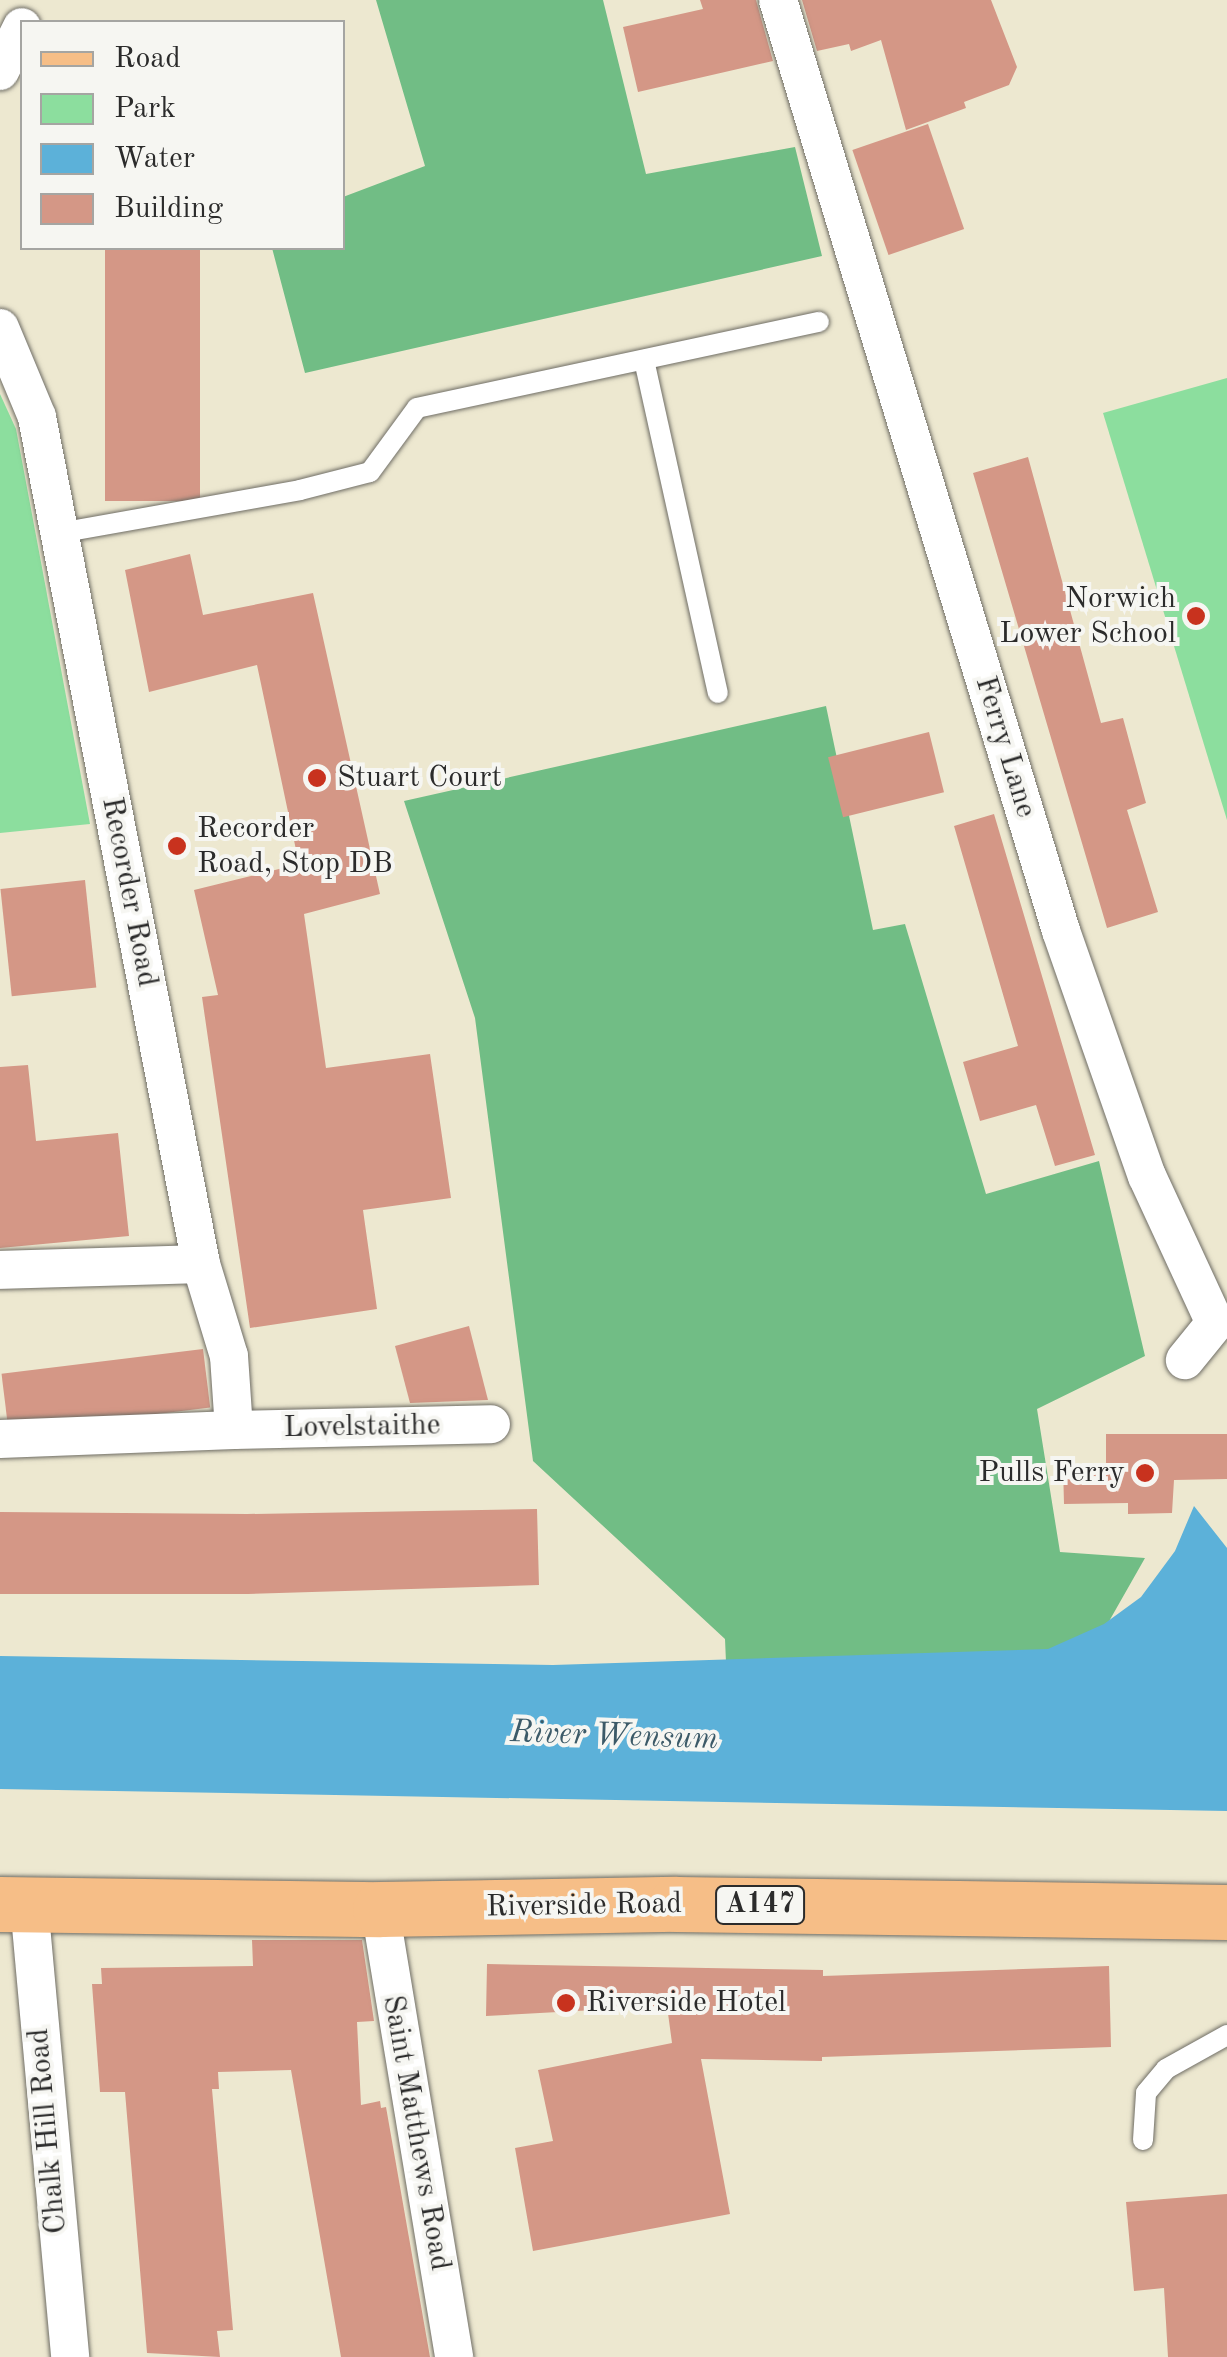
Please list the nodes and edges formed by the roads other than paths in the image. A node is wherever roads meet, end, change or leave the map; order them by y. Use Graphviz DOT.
graph roads {
  1 [pos="778,0"];
  2 [pos="20,31"];
  3 [pos="0,71"];
  4 [pos="819,322"];
  5 [pos="0,328"];
  6 [pos="644,360"];
  7 [pos="59,533"];
  8 [pos="718,692"];
  9 [pos="201,1264"];
  10 [pos="0,1270"];
  11 [pos="1185,1360"];
  12 [pos="490,1424"];
  13 [pos="234,1430"];
  14 [pos="0,1439"];
  15 [pos="15,1904"];
  16 [pos="380,1909"];
  17 [pos="1227,1912"];
  18 [pos="1227,2035"];
  19 [pos="1143,2140"];
  20 [pos="70,2357"];
  21 [pos="454,2357"];
  1 -- 11 [label="street, Ferry Lane"];
  2 -- 3 [label="street"];
  4 -- 6 [label="lane"];
  5 -- 7 [label="street, Recorder Road"];
  6 -- 7 [label="lane"];
  6 -- 8 [label="lane"];
  7 -- 9 [label="street, Recorder Road"];
  9 -- 10 [label="street"];
  9 -- 13 [label="street"];
  12 -- 13 [label="street, Lovelstaithe"];
  13 -- 14 [label="street, Lovelstaithe"];
  15 -- 16 [label="main road, Riverside Road / A147"];
  15 -- 20 [label="street, Chalk Hill Road"];
  16 -- 17 [label="main road, Riverside Road / A147"];
  16 -- 21 [label="street, Saint Matthews Road"];
  18 -- 19 [label="lane"];
}
